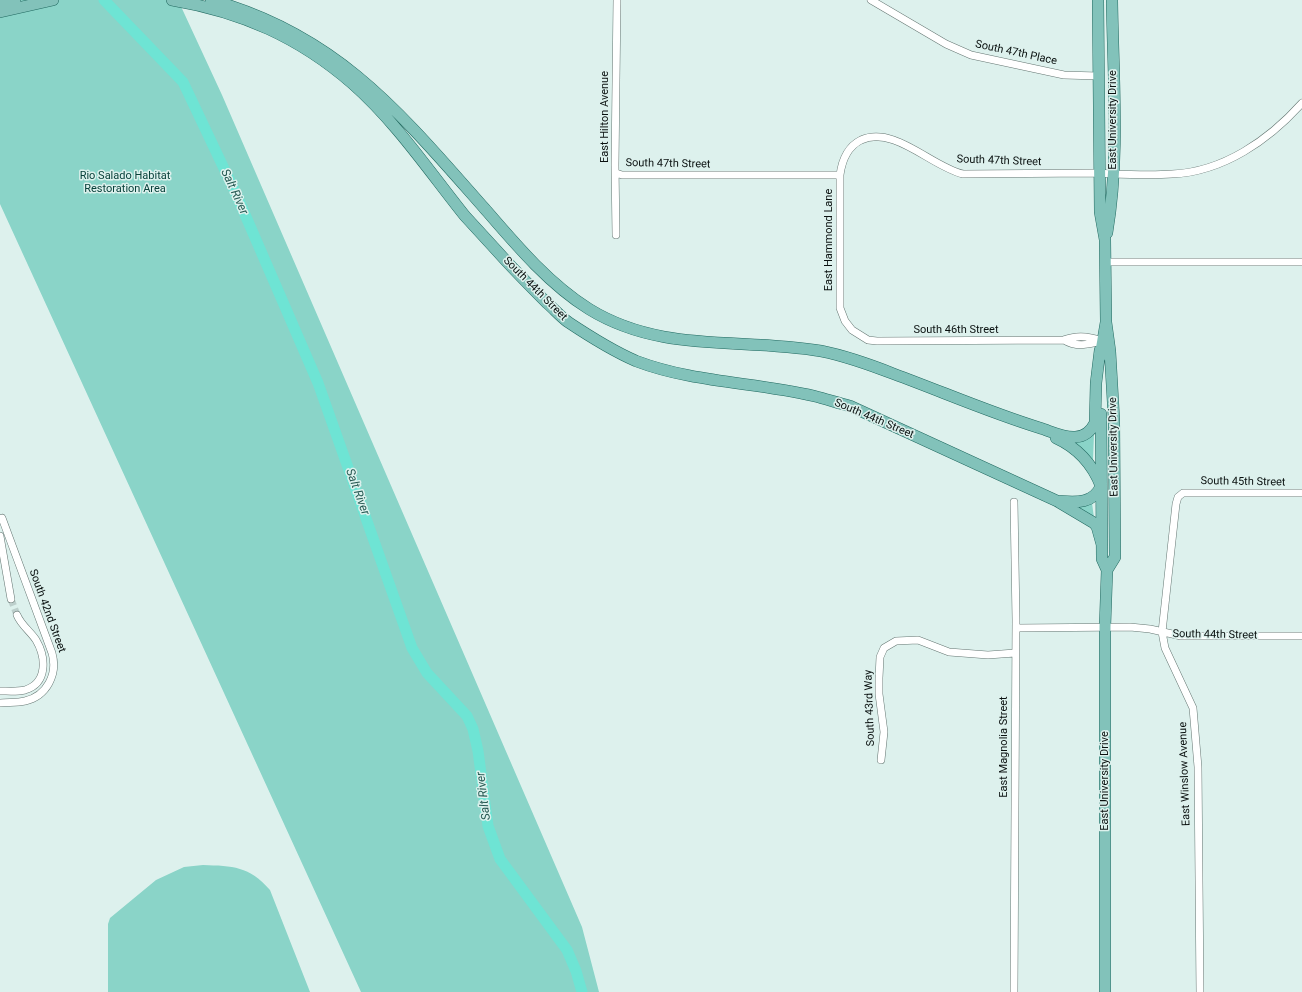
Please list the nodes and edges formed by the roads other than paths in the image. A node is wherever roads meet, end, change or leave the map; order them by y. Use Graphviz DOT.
graph roads {
  1 [pos="15,0"];
  2 [pos="53,0"];
  3 [pos="172,0"];
  4 [pos="211,0"];
  5 [pos="616,0"];
  6 [pos="871,0"];
  7 [pos="1098,0"];
  8 [pos="1112,0"];
  9 [pos="0,4"];
  10 [pos="222,7"];
  11 [pos="0,12"];
  12 [pos="1098,76"];
  13 [pos="1302,104"];
  14 [pos="1114,131"];
  15 [pos="848,150"];
  16 [pos="616,172"];
  17 [pos="1100,174"];
  18 [pos="1114,174"];
  19 [pos="840,175"];
  20 [pos="616,235"];
  21 [pos="1105,240"];
  22 [pos="1105,262"];
  23 [pos="1302,262"];
  24 [pos="852,330"];
  25 [pos="1103,344"];
  26 [pos="1026,424"];
  27 [pos="1101,486"];
  28 [pos="1115,486"];
  29 [pos="1183,493"];
  30 [pos="1302,493"];
  31 [pos="1057,501"];
  32 [pos="1014,502"];
  33 [pos="2,518"];
  34 [pos="0,536"];
  35 [pos="1102,545"];
  36 [pos="1107,570"];
  37 [pos="11,600"];
  38 [pos="17,615"];
  39 [pos="1105,627"];
  40 [pos="1016,628"];
  41 [pos="1162,632"];
  42 [pos="1302,636"];
  43 [pos="1015,653"];
  44 [pos="0,691"];
  45 [pos="0,703"];
  46 [pos="881,760"];
  47 [pos="1014,992"];
  48 [pos="1105,992"];
  49 [pos="1200,992"];
  1 -- 9 [label="main road"];
  2 -- 11 [label="main road"];
  3 -- 10 [label="main road, South 44th Street"];
  4 -- 10 [label="main road, South 44th Street"];
  5 -- 16 [label="street, East Hilton Avenue"];
  6 -- 12 [label="street, South 47th Place"];
  7 -- 12 [label="main road, East University Drive"];
  8 -- 14 [label="main road, East University Drive"];
  10 -- 26 [label="main road, South 44th Street"];
  10 -- 31 [label="main road, South 44th Street"];
  12 -- 14 [label="main road"];
  12 -- 17 [label="main road, East University Drive"];
  13 -- 18 [label="street, South 47th Street"];
  14 -- 18 [label="main road, East University Drive"];
  15 -- 17 [label="street, South 47th Street"];
  15 -- 19 [label="street, East Hammond Lane"];
  16 -- 19 [label="street, South 47th Street"];
  16 -- 20 [label="street, East Hilton Avenue"];
  17 -- 18 [label="street, South 47th Street"];
  17 -- 21 [label="main road, East University Drive"];
  18 -- 21 [label="main road, East University Drive"];
  19 -- 24 [label="street, East Hammond Lane"];
  21 -- 22 [label="main road, East University Drive"];
  22 -- 23 [label="street"];
  22 -- 25 [label="main road, East University Drive"];
  24 -- 25 [label="street, South 46th Street"];
  25 -- 26 [label="main road"];
  25 -- 27 [label="main road, East University Drive"];
  25 -- 28 [label="main road, East University Drive"];
  26 -- 27 [label="main road"];
  27 -- 28 [label="main road"];
  27 -- 31 [label="main road"];
  27 -- 35 [label="main road, East University Drive"];
  28 -- 36 [label="main road, East University Drive"];
  29 -- 30 [label="street, South 45th Street"];
  29 -- 41 [label="street, East Winslow Avenue"];
  31 -- 35 [label="main road, South 44th Street"];
  32 -- 40 [label="street, East Magnolia Street"];
  33 -- 45 [label="street, South 42nd Street"];
  34 -- 37 [label="street"];
  35 -- 36 [label="main road, East University Drive"];
  36 -- 39 [label="main road, East University Drive"];
  38 -- 44 [label="street, South 42nd Street"];
  39 -- 40 [label="street"];
  39 -- 41 [label="street, South 44th Street"];
  39 -- 48 [label="main road, East University Drive"];
  40 -- 43 [label="street, East Magnolia Street"];
  41 -- 42 [label="street, South 44th Street"];
  41 -- 49 [label="street, East Winslow Avenue"];
  43 -- 46 [label="street, South 43rd Way"];
  43 -- 47 [label="street, East Magnolia Street"];
}
